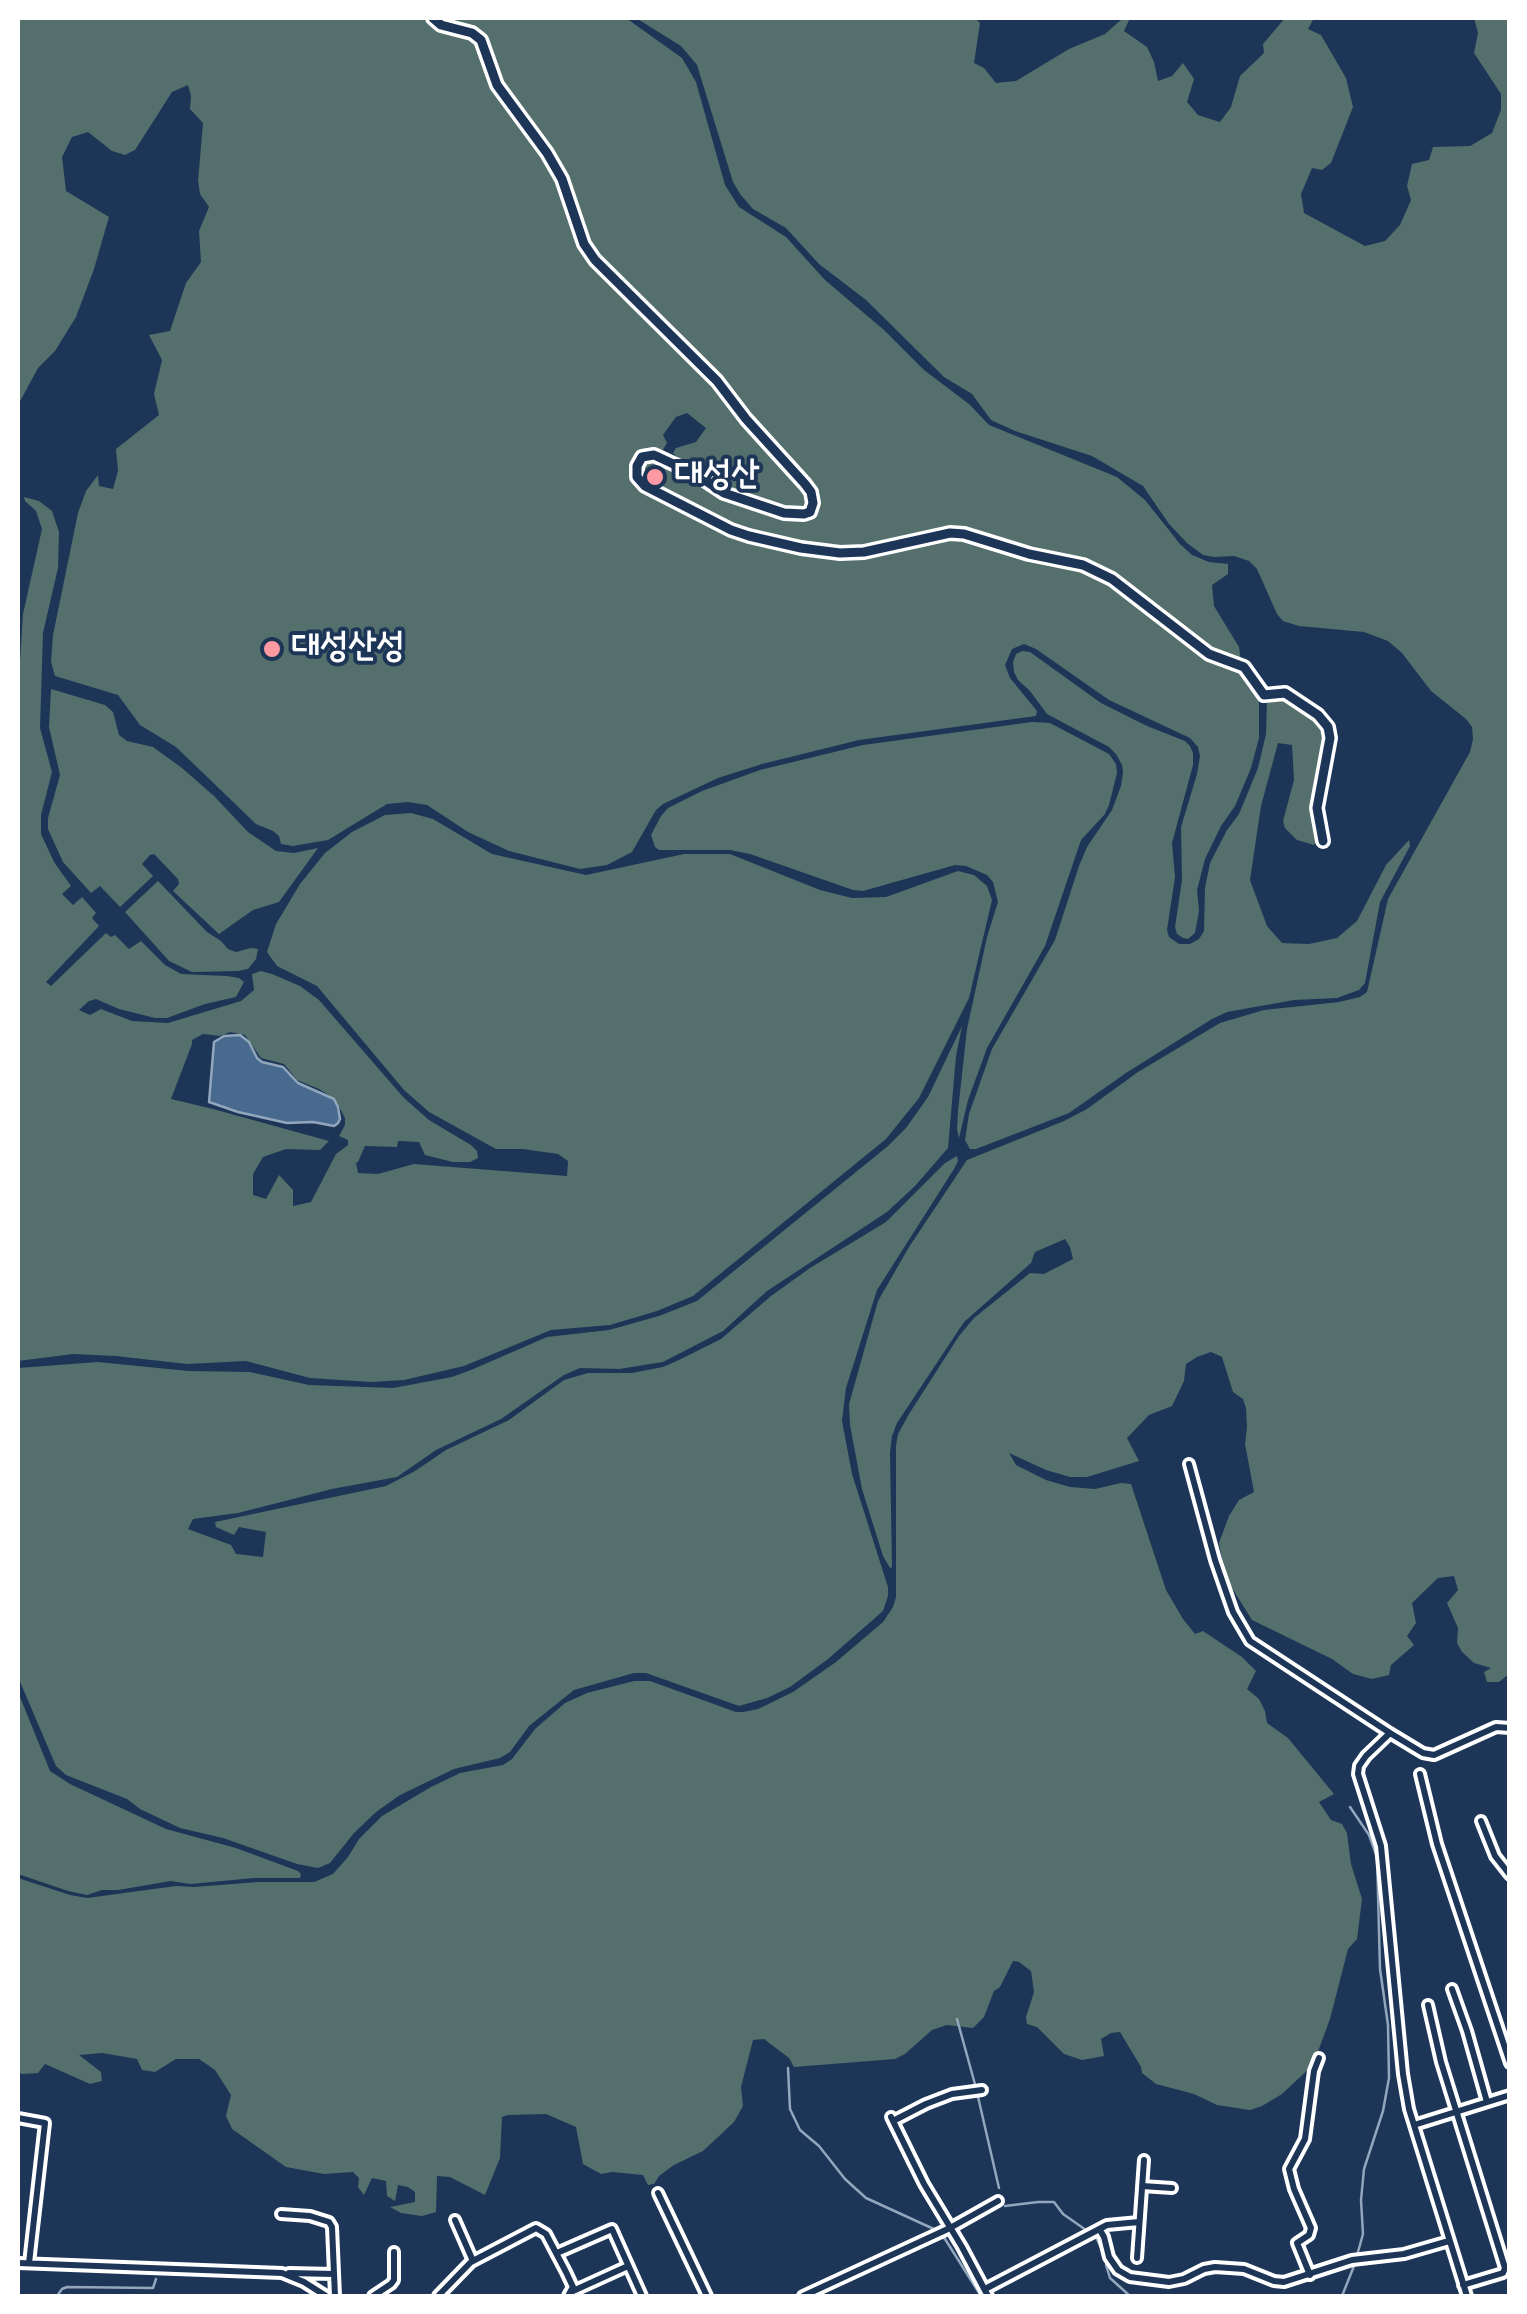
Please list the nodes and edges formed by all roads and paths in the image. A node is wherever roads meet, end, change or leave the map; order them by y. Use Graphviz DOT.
graph roads {
  1 [pos="433,18"];
  2 [pos="1323,841"];
  3 [pos="1189,1464"];
  4 [pos="1510,1728"];
  5 [pos="1390,1733"];
  6 [pos="1420,1774"];
  7 [pos="1482,1821"];
  8 [pos="1510,1876"];
  9 [pos="1452,1989"];
  10 [pos="1428,2005"];
  11 [pos="1319,2058"];
  12 [pos="1510,2063"];
  13 [pos="982,2090"];
  14 [pos="1510,2095"];
  15 [pos="1488,2102"];
  16 [pos="1457,2112"];
  17 [pos="18,2118"];
  18 [pos="1414,2125"];
  19 [pos="1144,2160"];
  20 [pos="1142,2186"];
  21 [pos="1172,2188"];
  22 [pos="658,2193"];
  23 [pos="998,2201"];
  24 [pos="281,2214"];
  25 [pos="455,2220"];
  26 [pos="1140,2222"];
  27 [pos="950,2228"];
  28 [pos="1100,2230"];
  29 [pos="1449,2241"];
  30 [pos="394,2252"];
  31 [pos="557,2253"];
  32 [pos="1137,2258"];
  33 [pos="473,2261"];
  34 [pos="18,2263"];
  35 [pos="29,2264"];
  36 [pos="628,2266"];
  37 [pos="282,2273"];
  38 [pos="334,2274"];
  39 [pos="1310,2276"];
  40 [pos="1463,2285"];
  41 [pos="986,2293"];
  42 [pos="570,2294"];
  43 [pos="815,2294"];
  44 [pos="326,2296"];
  45 [pos="335,2296"];
  46 [pos="373,2296"];
  47 [pos="438,2296"];
  48 [pos="642,2296"];
  49 [pos="707,2296"];
  50 [pos="803,2296"];
  51 [pos="1467,2296"];
  1 -- 2 [label="street"];
  3 -- 5 [label="street"];
  4 -- 5 [label="street"];
  5 -- 18 [label="street"];
  6 -- 12 [label="street"];
  7 -- 8 [label="street"];
  9 -- 15 [label="street"];
  10 -- 16 [label="street"];
  11 -- 39 [label="street"];
  13 -- 27 [label="street"];
  14 -- 15 [label="street"];
  15 -- 16 [label="street"];
  16 -- 18 [label="street"];
  16 -- 40 [label="street"];
  17 -- 35 [label="street"];
  18 -- 29 [label="street"];
  19 -- 20 [label="street"];
  20 -- 21 [label="street"];
  20 -- 26 [label="street"];
  22 -- 49 [label="street"];
  23 -- 27 [label="street"];
  24 -- 38 [label="street"];
  25 -- 33 [label="street"];
  26 -- 28 [label="street"];
  26 -- 32 [label="street"];
  27 -- 41 [label="street"];
  27 -- 43 [label="street"];
  28 -- 39 [label="street"];
  28 -- 41 [label="street"];
  29 -- 39 [label="street"];
  29 -- 40 [label="street"];
  30 -- 46 [label="street"];
  31 -- 33 [label="street"];
  31 -- 36 [label="street"];
  31 -- 42 [label="street"];
  33 -- 47 [label="street"];
  34 -- 35 [label="street"];
  35 -- 37 [label="street"];
  36 -- 42 [label="street"];
  36 -- 48 [label="street"];
  37 -- 38 [label="street"];
  37 -- 44 [label="street"];
  38 -- 45 [label="street"];
  40 -- 51 [label="street"];
  43 -- 50 [label="street"];
}
